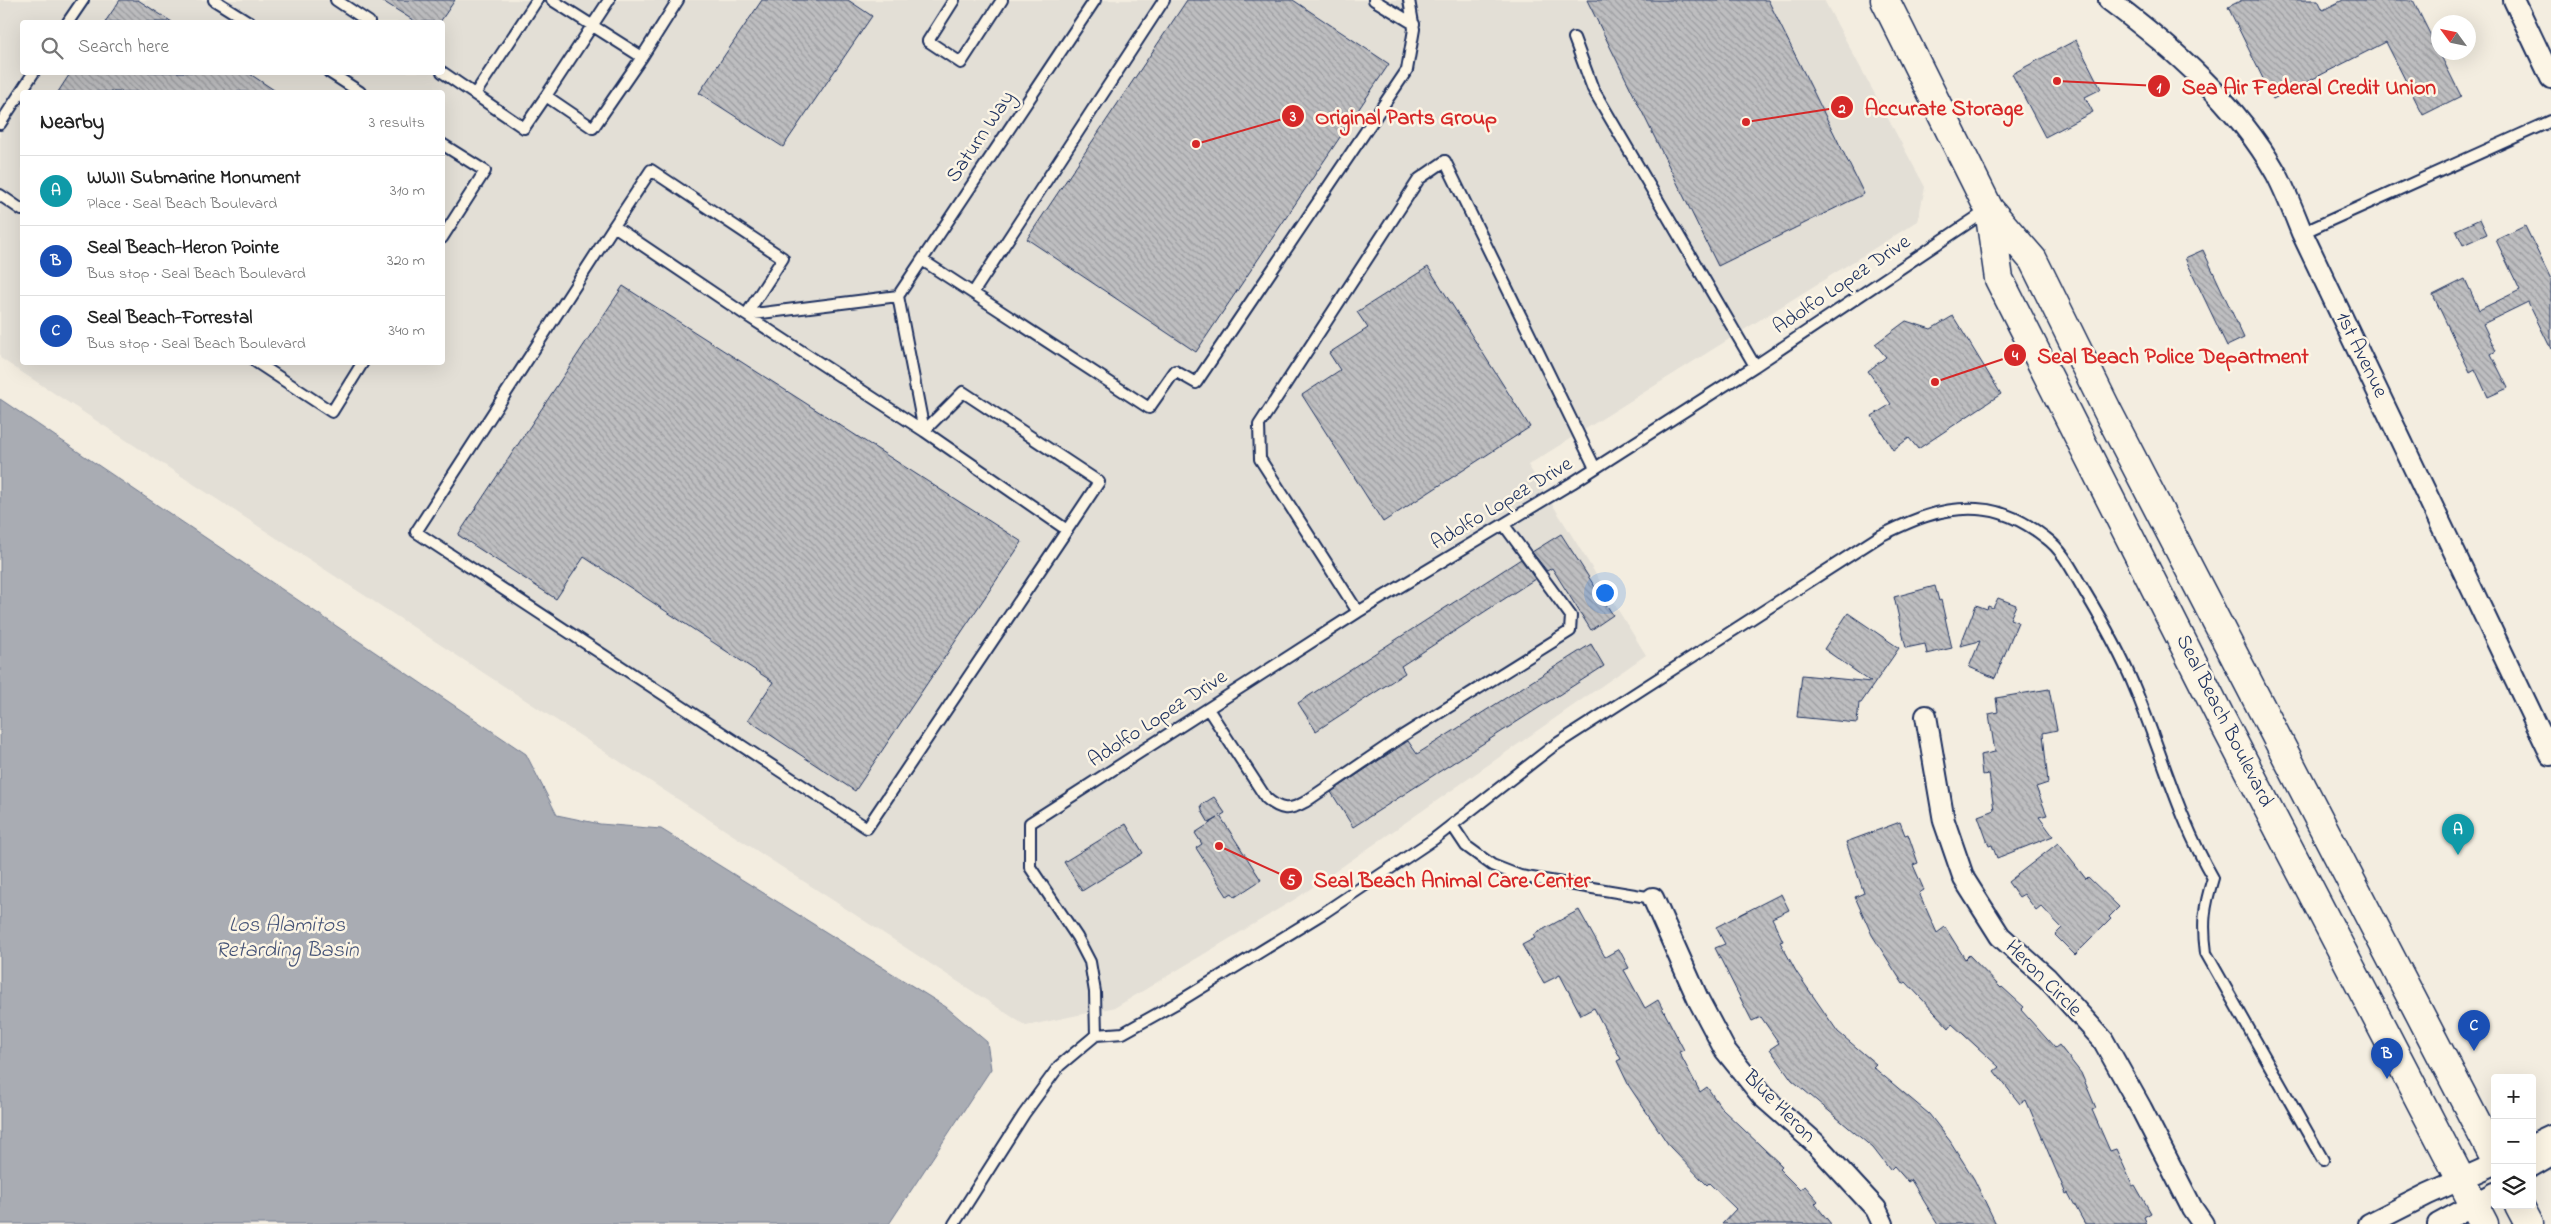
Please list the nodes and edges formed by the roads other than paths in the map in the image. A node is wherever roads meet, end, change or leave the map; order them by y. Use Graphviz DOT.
graph roads {
  1 [pos="83,0"];
  2 [pos="214,0"];
  3 [pos="336,0"];
  4 [pos="537,0"];
  5 [pos="552,0"];
  6 [pos="609,0"];
  7 [pos="678,0"];
  8 [pos="954,0"];
  9 [pos="1002,0"];
  10 [pos="1095,0"];
  11 [pos="1164,0"];
  12 [pos="1374,0"];
  13 [pos="1409,0"];
  14 [pos="1885,0"];
  15 [pos="2109,0"];
  16 [pos="2514,0"];
  17 [pos="69,20"];
  18 [pos="246,20"];
  19 [pos="366,20"];
  20 [pos="1414,24"];
  21 [pos="593,25"];
  22 [pos="1574,38"];
  23 [pos="642,57"];
  24 [pos="445,74"];
  25 [pos="32,75"];
  26 [pos="334,75"];
  27 [pos="2551,78"];
  28 [pos="22,90"];
  29 [pos="357,90"];
  30 [pos="20,93"];
  31 [pos="475,94"];
  32 [pos="546,96"];
  33 [pos="2551,121"];
  34 [pos="0,124"];
  35 [pos="445,146"];
  36 [pos="0,195"];
  37 [pos="20,209"];
  38 [pos="1989,210"];
  39 [pos="614,226"];
  40 [pos="445,233"];
  41 [pos="2302,233"];
  42 [pos="922,260"];
  43 [pos="973,293"];
  44 [pos="898,296"];
  45 [pos="746,315"];
  46 [pos="261,365"];
  47 [pos="361,365"];
  48 [pos="1754,366"];
  49 [pos="924,431"];
  50 [pos="1595,468"];
  51 [pos="1504,525"];
  52 [pos="1067,530"];
  53 [pos="1358,612"];
  54 [pos="1208,709"];
  55 [pos="1926,716"];
  56 [pos="2551,755"];
  57 [pos="1452,825"];
  58 [pos="1653,898"];
  59 [pos="1096,1035"];
  60 [pos="2551,1136"];
  61 [pos="2536,1143"];
  62 [pos="2491,1151"];
  63 [pos="2551,1155"];
  64 [pos="2323,1160"];
  65 [pos="2535,1164"];
  66 [pos="2491,1166"];
  67 [pos="2462,1178"];
  68 [pos="2485,1208"];
  69 [pos="2521,1209"];
  70 [pos="954,1224"];
  71 [pos="1883,1224"];
  72 [pos="2203,1224"];
  73 [pos="2369,1224"];
  74 [pos="2438,1224"];
  75 [pos="2528,1224"];
  1 -- 17 [label="lane"];
  2 -- 18 [label="lane"];
  3 -- 19 [label="lane"];
  4 -- 31 [label="lane"];
  5 -- 21 [label="lane"];
  6 -- 21 [label="lane"];
  7 -- 23 [label="lane"];
  8 -- 9 [label="lane"];
  10 -- 42 [label="lane, Saturn Way"];
  11 -- 43 [label="lane"];
  12 -- 20 [label="lane"];
  13 -- 20 [label="lane"];
  14 -- 38 [label="main road, Seal Beach Boulevard"];
  15 -- 41 [label="street, 1st Avenue"];
  16 -- 27 [label="street"];
  20 -- 43 [label="lane"];
  21 -- 23 [label="lane"];
  21 -- 32 [label="lane"];
  22 -- 48 [label="lane"];
  23 -- 32 [label="lane"];
  24 -- 31 [label="lane"];
  25 -- 28 [label="lane"];
  26 -- 29 [label="lane"];
  30 -- 34 [label="lane"];
  31 -- 32 [label="lane"];
  33 -- 41 [label="lane"];
  35 -- 40 [label="lane"];
  36 -- 37 [label="lane"];
  38 -- 48 [label="lane, Adolfo Lopez Drive"];
  38 -- 62 [label="main road, Seal Beach Boulevard"];
  38 -- 67 [label="main road, Seal Beach Boulevard"];
  39 -- 45 [label="lane"];
  39 -- 45 [label="lane"];
  39 -- 52 [label="lane"];
  41 -- 56 [label="street, 1st Avenue"];
  42 -- 43 [label="lane"];
  42 -- 44 [label="lane, Saturn Way"];
  44 -- 45 [label="lane"];
  44 -- 49 [label="lane"];
  45 -- 49 [label="lane"];
  46 -- 47 [label="lane"];
  48 -- 50 [label="lane, Adolfo Lopez Drive"];
  49 -- 52 [label="lane"];
  49 -- 52 [label="lane"];
  50 -- 51 [label="lane, Adolfo Lopez Drive"];
  50 -- 53 [label="lane"];
  51 -- 53 [label="lane, Adolfo Lopez Drive"];
  51 -- 54 [label="lane"];
  53 -- 54 [label="lane, Adolfo Lopez Drive"];
  54 -- 59 [label="lane, Adolfo Lopez Drive"];
  55 -- 72 [label="street, Heron Circle"];
  57 -- 58 [label="lane"];
  57 -- 59 [label="lane"];
  57 -- 64 [label="lane"];
  58 -- 71 [label="street, Blue Heron"];
  59 -- 70 [label="lane"];
  60 -- 61 [label="street"];
  63 -- 65 [label="street"];
  66 -- 67 [label="street"];
  67 -- 68 [label="main road, Seal Beach Boulevard"];
  67 -- 73 [label="street"];
  68 -- 74 [label="street"];
  69 -- 75 [label="main road"];
}
